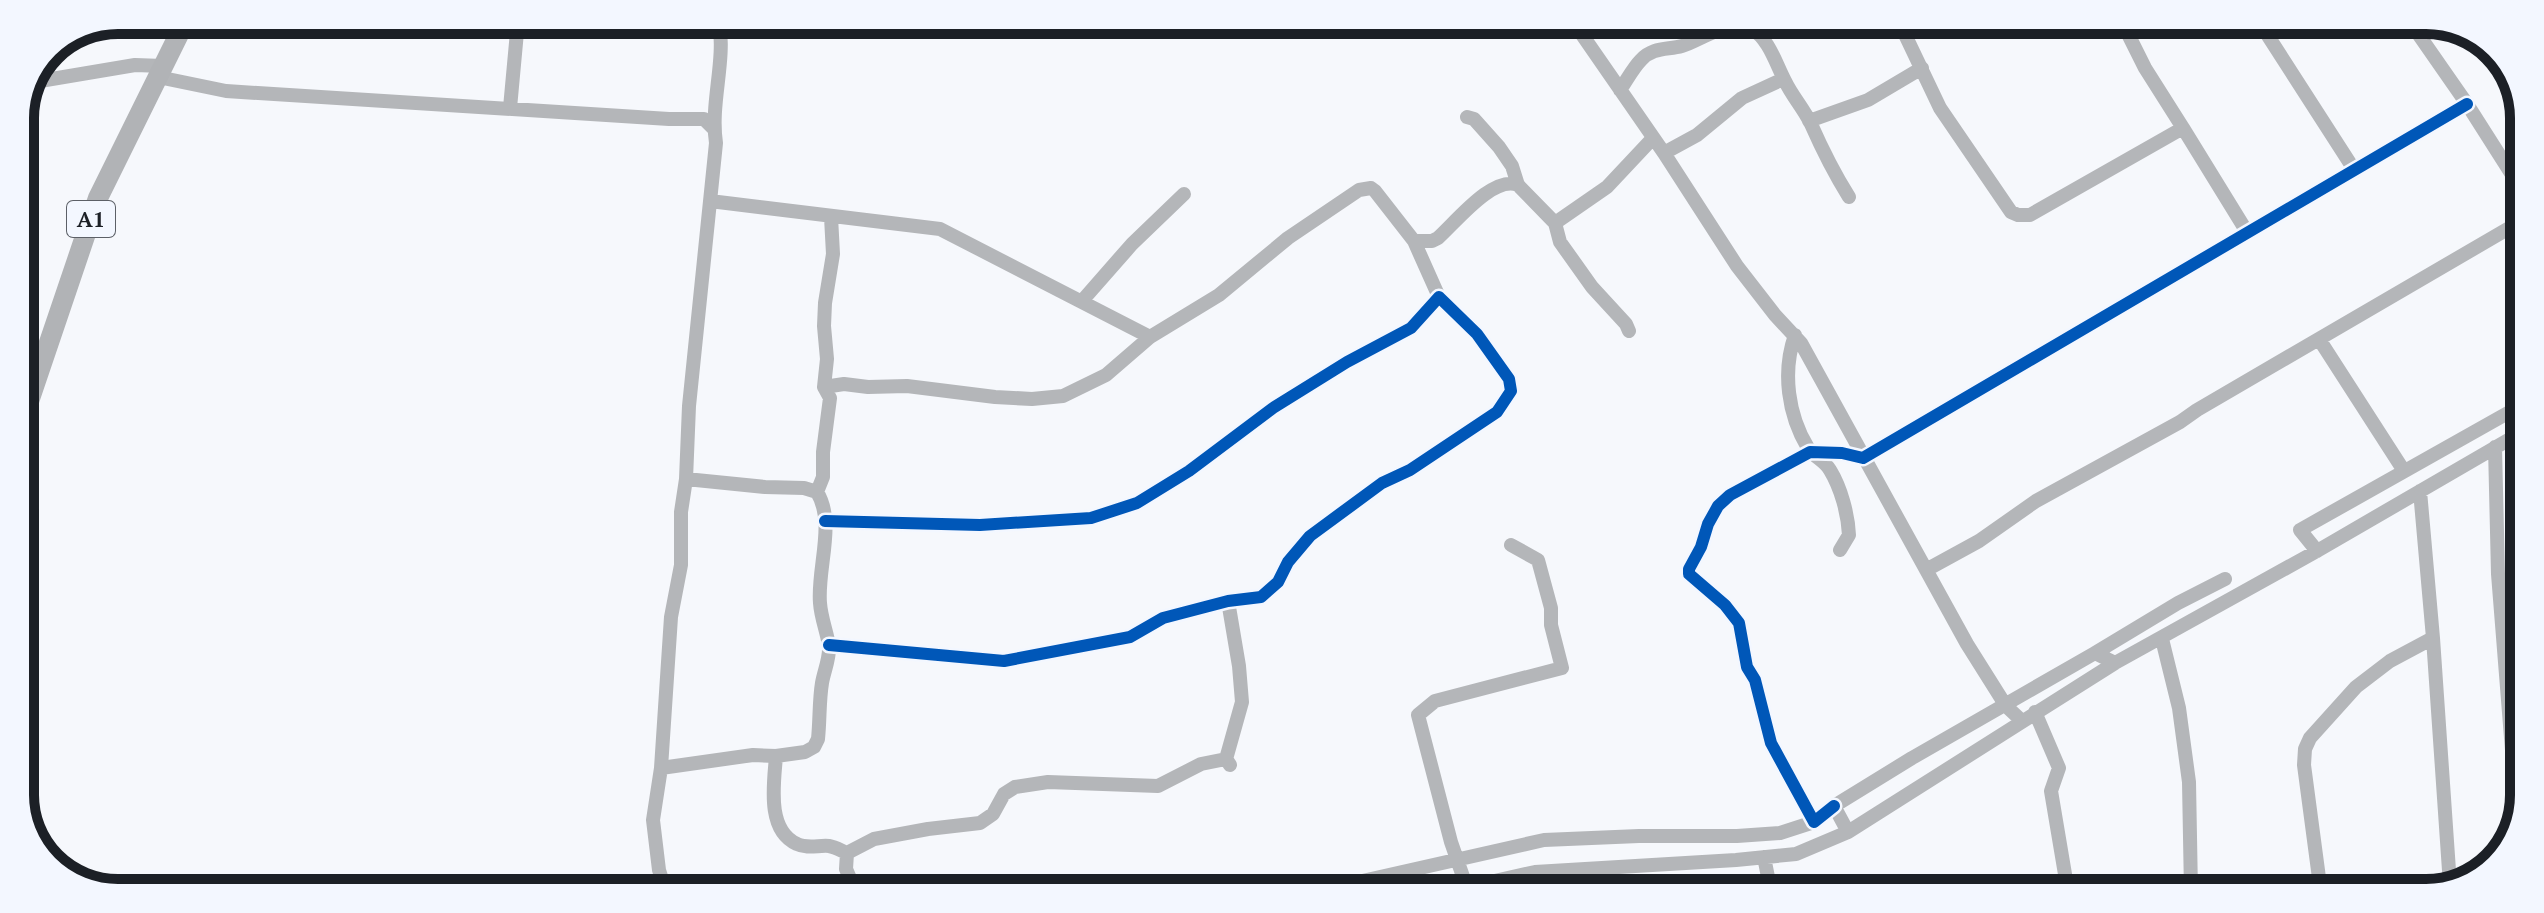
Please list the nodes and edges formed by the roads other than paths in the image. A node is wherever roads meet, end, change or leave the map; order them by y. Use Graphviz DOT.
graph roads {
  1 [pos="179,34"];
  2 [pos="517,34"];
  3 [pos="721,34"];
  4 [pos="1582,34"];
  5 [pos="1707,34"];
  6 [pos="1758,34"];
  7 [pos="1905,34"];
  8 [pos="2128,34"];
  9 [pos="2267,34"];
  10 [pos="2418,34"];
  11 [pos="1922,68"];
  12 [pos="160,72"];
  13 [pos="43,80"];
  14 [pos="1785,81"];
  15 [pos="1620,90"];
  16 [pos="2467,104"];
  17 [pos="510,108"];
  18 [pos="1467,117"];
  19 [pos="1809,121"];
  20 [pos="2183,128"];
  21 [pos="714,129"];
  22 [pos="1653,138"];
  23 [pos="1664,153"];
  24 [pos="2355,171"];
  25 [pos="2510,172"];
  26 [pos="1518,185"];
  27 [pos="1184,194"];
  28 [pos="1849,197"];
  29 [pos="710,201"];
  30 [pos="831,217"];
  31 [pos="1555,223"];
  32 [pos="2510,228"];
  33 [pos="2247,232"];
  34 [pos="1414,241"];
  35 [pos="1439,297"];
  36 [pos="1082,301"];
  37 [pos="1629,331"];
  38 [pos="1795,335"];
  39 [pos="1150,337"];
  40 [pos="2319,339"];
  41 [pos="34,387"];
  42 [pos="824,387"];
  43 [pos="2510,412"];
  44 [pos="2510,439"];
  45 [pos="2495,447"];
  46 [pos="1810,452"];
  47 [pos="1863,458"];
  48 [pos="2404,471"];
  49 [pos="686,479"];
  50 [pos="2420,491"];
  51 [pos="817,492"];
  52 [pos="825,521"];
  53 [pos="1511,545"];
  54 [pos="1840,550"];
  55 [pos="2317,551"];
  56 [pos="1926,570"];
  57 [pos="2225,579"];
  58 [pos="1228,601"];
  59 [pos="2433,638"];
  60 [pos="2162,639"];
  61 [pos="829,645"];
  62 [pos="2095,653"];
  63 [pos="2115,663"];
  64 [pos="2006,706"];
  65 [pos="2035,712"];
  66 [pos="2022,721"];
  67 [pos="2510,725"];
  68 [pos="776,756"];
  69 [pos="661,768"];
  70 [pos="1834,806"];
  71 [pos="1814,822"];
  72 [pos="1848,832"];
  73 [pos="847,853"];
  74 [pos="1764,857"];
  75 [pos="1458,860"];
  76 [pos="2449,876"];
  77 [pos="662,879"];
  78 [pos="850,879"];
  79 [pos="1372,879"];
  80 [pos="1465,879"];
  81 [pos="1507,879"];
  82 [pos="1768,879"];
  83 [pos="2066,879"];
  84 [pos="2191,879"];
  85 [pos="2319,879"];
  1 -- 12 [label="highway, A1"];
  2 -- 17 [label="street"];
  3 -- 21 [label="street"];
  4 -- 15 [label="street"];
  5 -- 15 [label="street"];
  6 -- 14 [label="street"];
  7 -- 11 [label="street"];
  8 -- 20 [label="street"];
  9 -- 24 [label="street"];
  10 -- 16 [label="street"];
  11 -- 19 [label="street"];
  11 -- 20 [label="street"];
  12 -- 13 [label="street"];
  12 -- 17 [label="street"];
  12 -- 41 [label="highway, A1"];
  14 -- 19 [label="street"];
  14 -- 23 [label="street"];
  15 -- 22 [label="street"];
  16 -- 24 [label="street"];
  16 -- 25 [label="street"];
  17 -- 21 [label="street"];
  18 -- 26 [label="street"];
  19 -- 28 [label="street"];
  20 -- 33 [label="street"];
  21 -- 29 [label="street"];
  22 -- 23 [label="street"];
  22 -- 31 [label="street"];
  23 -- 38 [label="street"];
  24 -- 33 [label="street"];
  26 -- 31 [label="street"];
  26 -- 34 [label="street"];
  27 -- 36 [label="street"];
  29 -- 30 [label="street"];
  29 -- 49 [label="street"];
  30 -- 36 [label="street"];
  30 -- 42 [label="street"];
  31 -- 37 [label="street"];
  32 -- 40 [label="street"];
  33 -- 47 [label="street"];
  34 -- 35 [label="street"];
  34 -- 39 [label="street"];
  35 -- 52 [label="street"];
  35 -- 58 [label="street"];
  36 -- 39 [label="street"];
  38 -- 46 [label="street"];
  38 -- 47 [label="street"];
  39 -- 42 [label="street"];
  40 -- 48 [label="street"];
  40 -- 56 [label="street"];
  42 -- 51 [label="street"];
  43 -- 48 [label="street"];
  44 -- 45 [label="street"];
  45 -- 50 [label="street"];
  45 -- 67 [label="street"];
  46 -- 47 [label="street"];
  46 -- 54 [label="street"];
  46 -- 71 [label="street"];
  47 -- 56 [label="street"];
  48 -- 55 [label="street"];
  49 -- 51 [label="street"];
  49 -- 69 [label="street"];
  50 -- 55 [label="street"];
  50 -- 59 [label="street"];
  51 -- 52 [label="street"];
  52 -- 61 [label="street"];
  53 -- 75 [label="street"];
  55 -- 60 [label="street"];
  56 -- 64 [label="street"];
  57 -- 62 [label="street"];
  58 -- 61 [label="street"];
  58 -- 73 [label="street"];
  59 -- 76 [label="street"];
  59 -- 85 [label="street"];
  60 -- 63 [label="street"];
  60 -- 84 [label="street"];
  61 -- 68 [label="street"];
  62 -- 63 [label="street"];
  62 -- 64 [label="street"];
  63 -- 65 [label="street"];
  64 -- 66 [label="street"];
  64 -- 70 [label="street"];
  65 -- 66 [label="street"];
  65 -- 83 [label="street"];
  66 -- 72 [label="street"];
  68 -- 69 [label="street"];
  68 -- 73 [label="street"];
  69 -- 77 [label="street"];
  70 -- 71 [label="street"];
  70 -- 72 [label="street"];
  71 -- 75 [label="street"];
  72 -- 74 [label="street"];
  73 -- 78 [label="street"];
  74 -- 81 [label="street"];
  74 -- 82 [label="street"];
  75 -- 79 [label="street"];
  75 -- 80 [label="street"];
}
